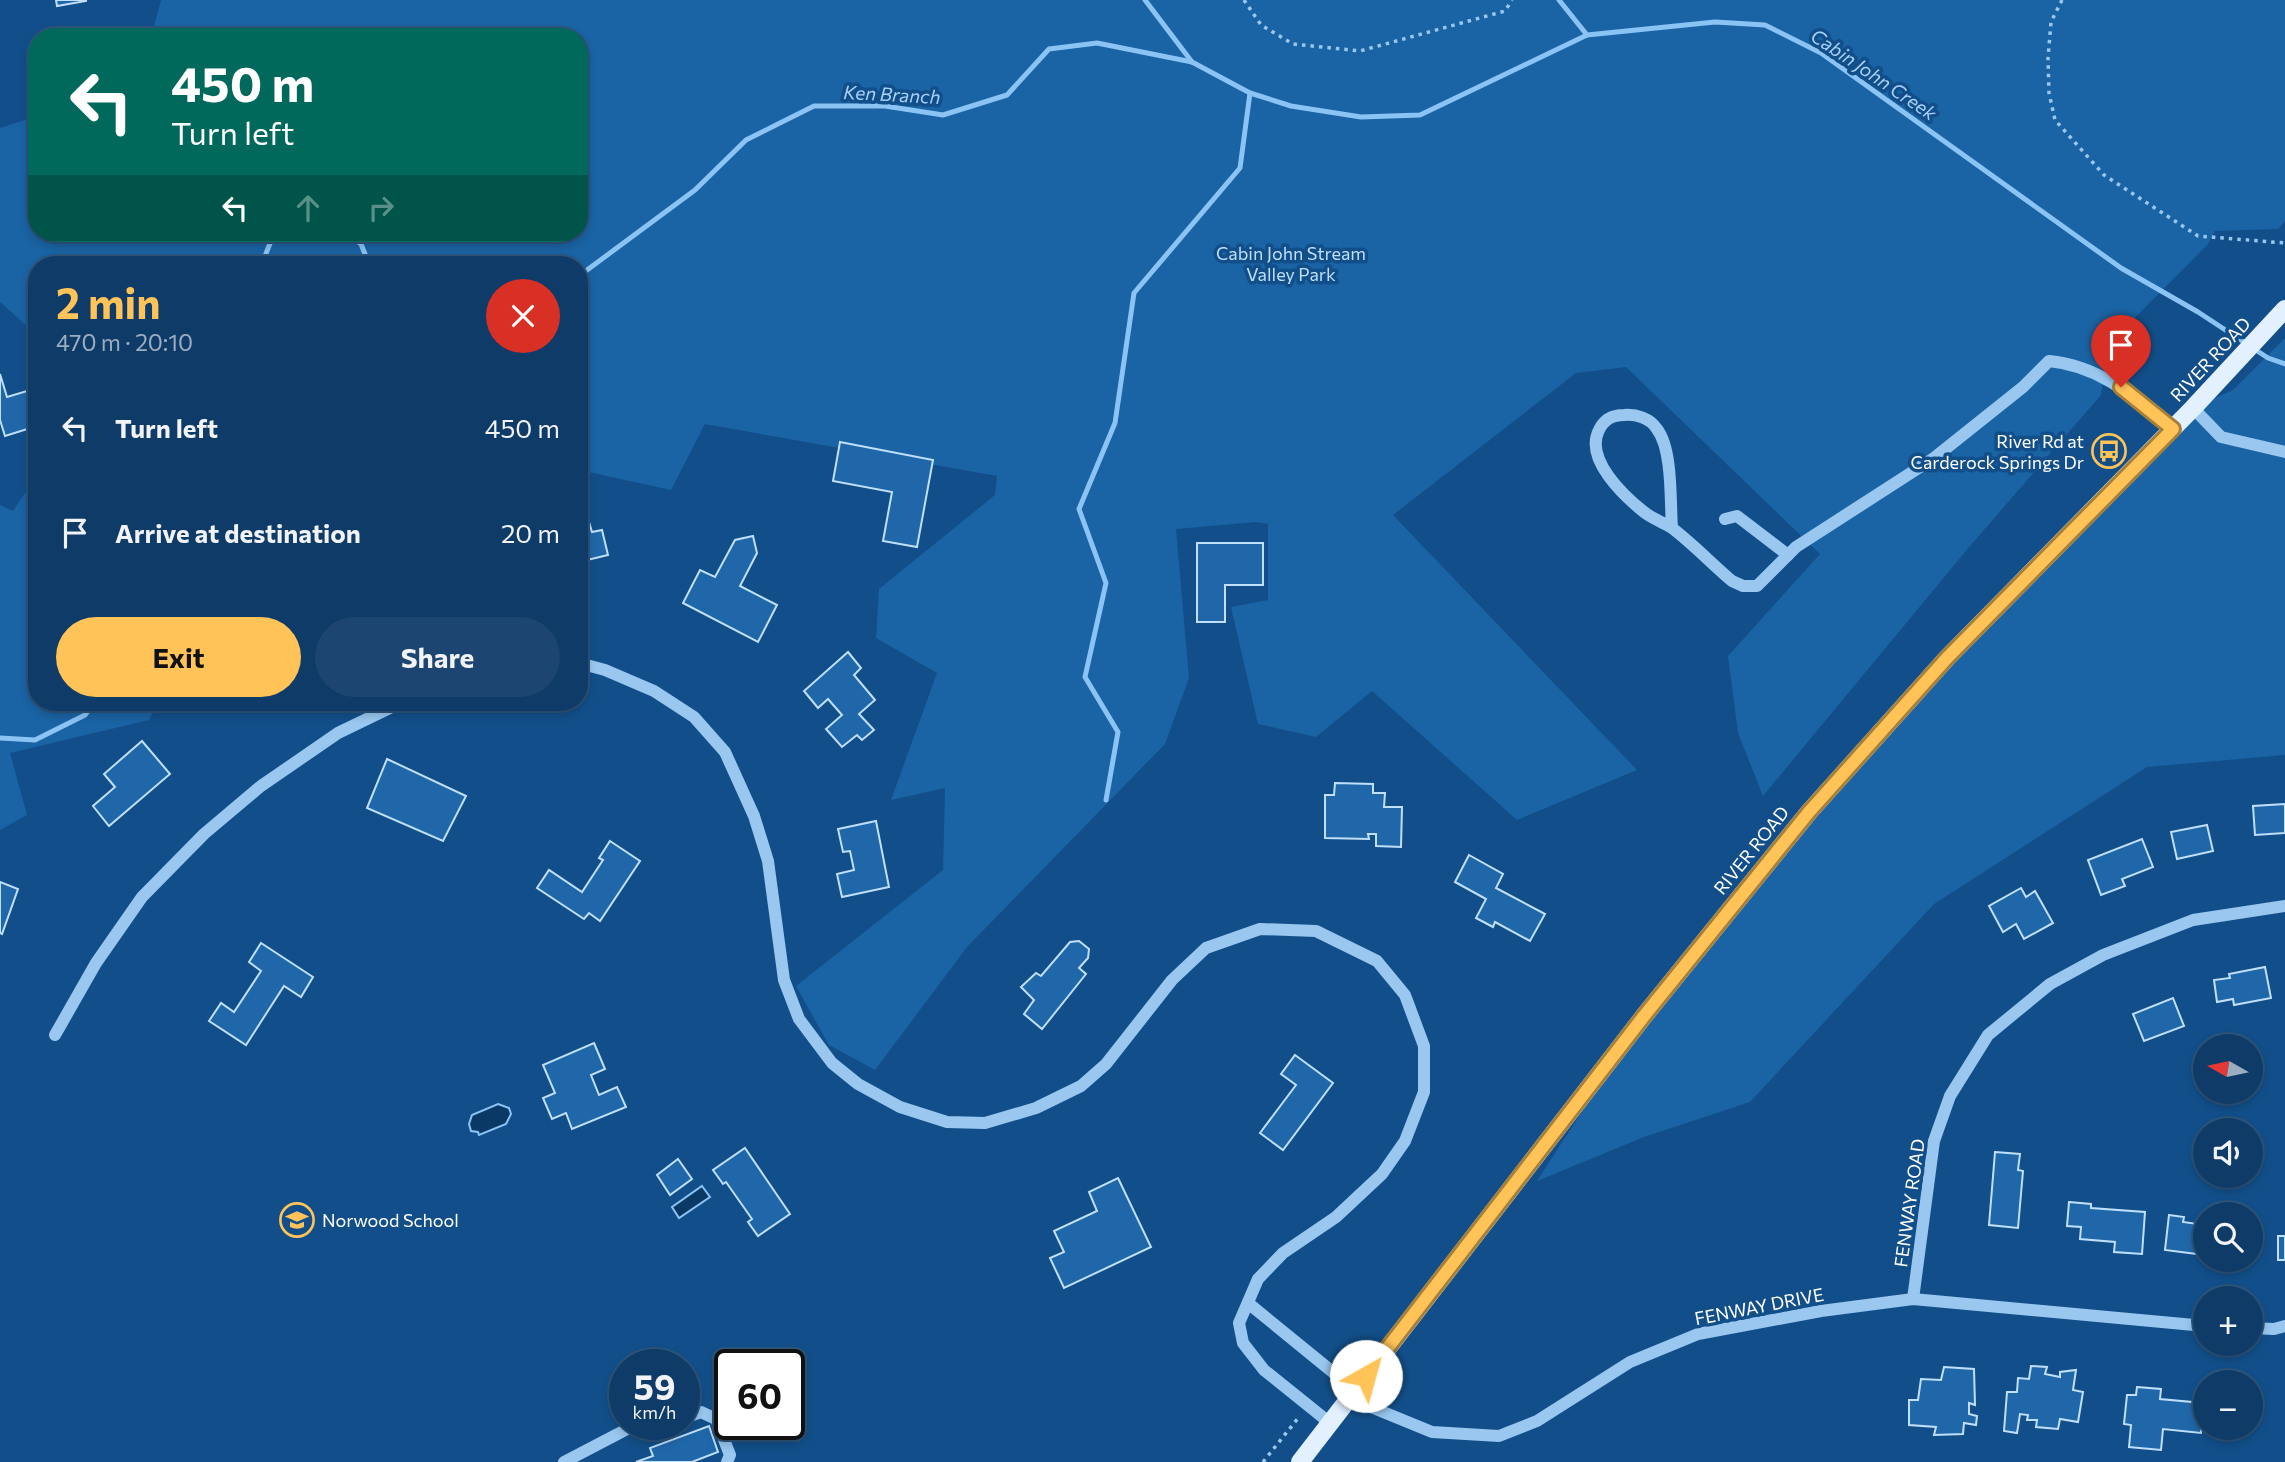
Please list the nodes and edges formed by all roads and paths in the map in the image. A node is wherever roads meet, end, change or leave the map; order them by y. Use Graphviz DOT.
graph roads {
  1 [pos="1244,0"];
  2 [pos="1512,0"];
  3 [pos="2062,0"];
  4 [pos="2285,243"];
  5 [pos="2281,314"];
  6 [pos="2193,408"];
  7 [pos="2173,429"];
  8 [pos="2285,452"];
  9 [pos="1725,519"];
  10 [pos="1672,528"];
  11 [pos="1788,555"];
  12 [pos="588,665"];
  13 [pos="383,711"];
  14 [pos="2285,906"];
  15 [pos="55,1035"];
  16 [pos="1913,1299"];
  17 [pos="1248,1303"];
  18 [pos="2193,1324"];
  19 [pos="2285,1326"];
  20 [pos="2263,1329"];
  21 [pos="1349,1398"];
  22 [pos="700,1412"];
  23 [pos="1330,1423"];
  24 [pos="609,1439"];
  25 [pos="564,1462"];
  26 [pos="727,1462"];
  27 [pos="1300,1462"];
  1 -- 2 [label="path"];
  3 -- 4 [label="path"];
  5 -- 6 [label="main road, RIVER ROAD"];
  6 -- 7 [label="main road, RIVER ROAD"];
  6 -- 8 [label="street"];
  7 -- 11 [label="street"];
  7 -- 21 [label="main road, RIVER ROAD"];
  9 -- 11 [label="street"];
  10 -- 10 [label="street"];
  10 -- 11 [label="street"];
  12 -- 17 [label="street"];
  13 -- 15 [label="street"];
  14 -- 16 [label="street, FENWAY ROAD"];
  16 -- 18 [label="street, FENWAY DRIVE"];
  16 -- 21 [label="street, FENWAY DRIVE"];
  17 -- 21 [label="street"];
  17 -- 23 [label="street"];
  19 -- 20 [label="street"];
  21 -- 23 [label="main road, RIVER ROAD"];
  22 -- 26 [label="street"];
  23 -- 27 [label="main road, RIVER ROAD"];
  24 -- 25 [label="street"];
}
